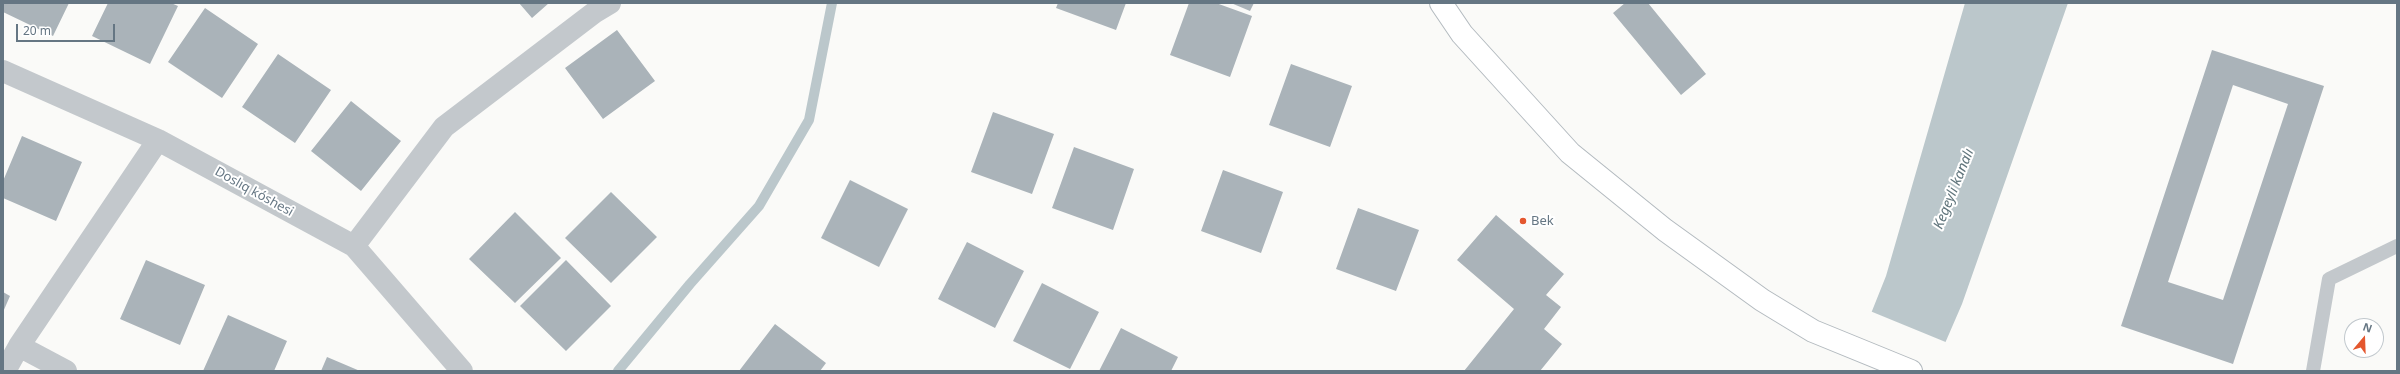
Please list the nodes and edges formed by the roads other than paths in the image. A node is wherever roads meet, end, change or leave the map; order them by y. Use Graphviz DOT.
graph roads {
  1 [pos="610,3"];
  2 [pos="1441,3"];
  3 [pos="3,71"];
  4 [pos="158,140"];
  5 [pos="354,246"];
  6 [pos="2397,246"];
  7 [pos="19,346"];
  8 [pos="5,371"];
  9 [pos="66,371"];
  10 [pos="462,371"];
  11 [pos="1911,371"];
  12 [pos="2313,371"];
  1 -- 5 [label="street"];
  2 -- 11 [label="main road"];
  3 -- 4 [label="street, Doslıq kóshesi"];
  4 -- 5 [label="street, Doslıq kóshesi"];
  4 -- 7 [label="street"];
  5 -- 10 [label="street, Doslıq kóshesi"];
  6 -- 12 [label="lane"];
  7 -- 8 [label="street"];
  7 -- 9 [label="street"];
}
